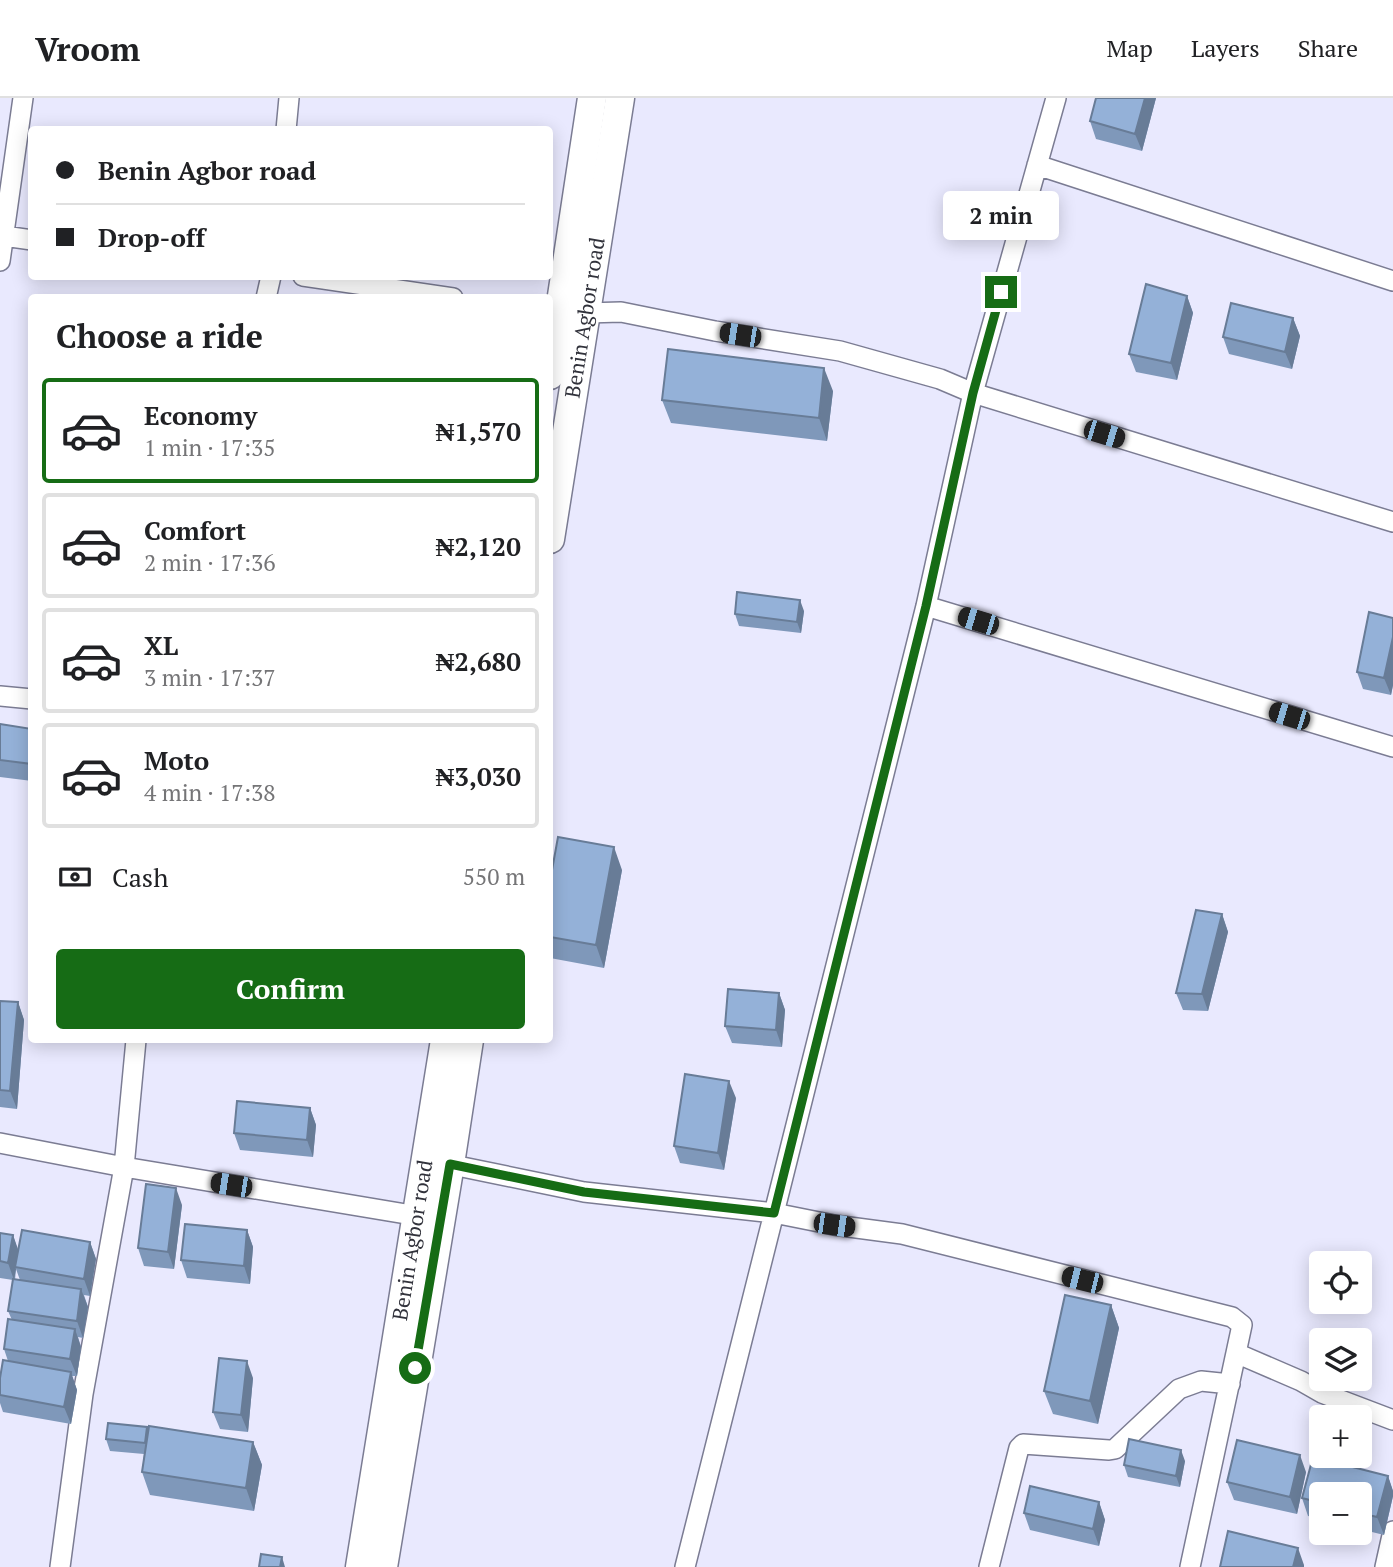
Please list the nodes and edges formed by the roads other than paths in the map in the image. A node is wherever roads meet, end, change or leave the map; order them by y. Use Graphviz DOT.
graph roads {
  1 [pos="23,98"];
  2 [pos="289,98"];
  3 [pos="592,98"];
  4 [pos="620,98"];
  5 [pos="1056,98"];
  6 [pos="286,126"];
  7 [pos="1037,165"];
  8 [pos="4,236"];
  9 [pos="28,239"];
  10 [pos="0,261"];
  11 [pos="330,280"];
  12 [pos="1393,281"];
  13 [pos="426,294"];
  14 [pos="565,312"];
  15 [pos="553,362"];
  16 [pos="973,393"];
  17 [pos="553,493"];
  18 [pos="1393,522"];
  19 [pos="926,606"];
  20 [pos="0,696"];
  21 [pos="28,699"];
  22 [pos="1393,747"];
  23 [pos="136,1043"];
  24 [pos="445,1043"];
  25 [pos="468,1043"];
  26 [pos="0,1143"];
  27 [pos="438,1162"];
  28 [pos="124,1167"];
  29 [pos="774,1213"];
  30 [pos="418,1216"];
  31 [pos="1236,1353"];
  32 [pos="1230,1384"];
  33 [pos="1393,1420"];
  34 [pos="1393,1531"];
  35 [pos="60,1567"];
  36 [pos="360,1567"];
  37 [pos="383,1567"];
  38 [pos="685,1567"];
  39 [pos="989,1567"];
  40 [pos="1190,1567"];
  41 [pos="1385,1567"];
  1 -- 8 [label="street"];
  2 -- 6 [label="street"];
  3 -- 14 [label="highway, Benin Agbor road"];
  4 -- 14 [label="highway, Benin Agbor road"];
  5 -- 7 [label="street"];
  7 -- 12 [label="street"];
  7 -- 16 [label="street"];
  8 -- 9 [label="street"];
  8 -- 10 [label="street"];
  11 -- 13 [label="street"];
  14 -- 15 [label="highway, Benin Agbor road"];
  14 -- 16 [label="street"];
  14 -- 17 [label="highway, Benin Agbor road"];
  16 -- 18 [label="street"];
  16 -- 19 [label="street"];
  19 -- 22 [label="street"];
  19 -- 29 [label="street"];
  20 -- 21 [label="street"];
  23 -- 28 [label="street"];
  24 -- 27 [label="highway, Benin Agbor road"];
  25 -- 27 [label="highway, Benin Agbor road"];
  26 -- 28 [label="street"];
  27 -- 29 [label="street"];
  27 -- 30 [label="highway, Benin Agbor road"];
  27 -- 37 [label="highway, Benin Agbor road"];
  28 -- 30 [label="street"];
  28 -- 35 [label="street"];
  29 -- 31 [label="street"];
  29 -- 38 [label="street"];
  30 -- 36 [label="highway, Benin Agbor road"];
  31 -- 32 [label="street"];
  31 -- 33 [label="street"];
  32 -- 39 [label="street"];
  32 -- 40 [label="street"];
  34 -- 41 [label="street"];
}
